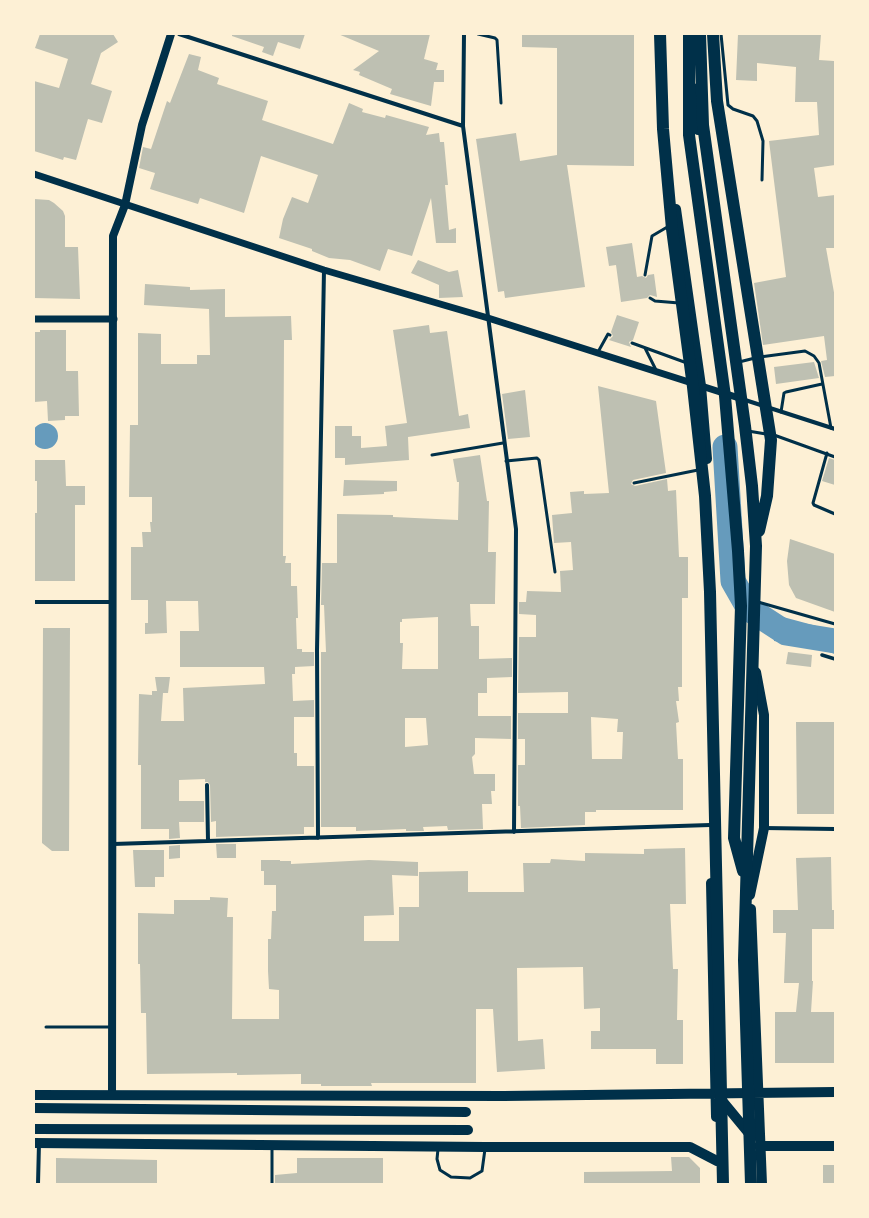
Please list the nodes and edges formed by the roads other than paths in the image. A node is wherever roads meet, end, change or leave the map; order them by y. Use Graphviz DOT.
graph roads {
  1 [pos="171,34"];
  2 [pos="179,34"];
  3 [pos="464,34"];
  4 [pos="478,34"];
  5 [pos="662,34"];
  6 [pos="690,34"];
  7 [pos="700,34"];
  8 [pos="713,34"];
  9 [pos="721,34"];
  10 [pos="501,103"];
  11 [pos="463,126"];
  12 [pos="34,174"];
  13 [pos="762,180"];
  14 [pos="125,205"];
  15 [pos="677,222"];
  16 [pos="324,270"];
  17 [pos="646,275"];
  18 [pos="650,298"];
  19 [pos="689,304"];
  20 [pos="488,318"];
  21 [pos="34,319"];
  22 [pos="114,319"];
  23 [pos="610,335"];
  24 [pos="632,343"];
  25 [pos="645,348"];
  26 [pos="598,352"];
  27 [pos="734,363"];
  28 [pos="698,367"];
  29 [pos="656,372"];
  30 [pos="822,384"];
  31 [pos="701,386"];
  32 [pos="739,398"];
  33 [pos="781,412"];
  34 [pos="833,429"];
  35 [pos="742,430"];
  36 [pos="503,443"];
  37 [pos="827,453"];
  38 [pos="432,455"];
  39 [pos="835,457"];
  40 [pos="506,461"];
  41 [pos="707,468"];
  42 [pos="634,483"];
  43 [pos="835,514"];
  44 [pos="756,546"];
  45 [pos="555,572"];
  46 [pos="34,602"];
  47 [pos="113,602"];
  48 [pos="749,603"];
  49 [pos="835,624"];
  50 [pos="751,643"];
  51 [pos="822,655"];
  52 [pos="835,659"];
  53 [pos="207,785"];
  54 [pos="710,825"];
  55 [pos="764,828"];
  56 [pos="835,829"];
  57 [pos="514,832"];
  58 [pos="318,838"];
  59 [pos="208,841"];
  60 [pos="113,844"];
  61 [pos="750,895"];
  62 [pos="46,1027"];
  63 [pos="112,1027"];
  64 [pos="715,1092"];
  65 [pos="758,1092"];
  66 [pos="835,1092"];
  67 [pos="34,1095"];
  68 [pos="112,1095"];
  69 [pos="34,1108"];
  70 [pos="466,1112"];
  71 [pos="34,1129"];
  72 [pos="468,1130"];
  73 [pos="36,1143"];
  74 [pos="272,1145"];
  75 [pos="759,1146"];
  76 [pos="835,1146"];
  77 [pos="438,1147"];
  78 [pos="485,1147"];
  79 [pos="717,1161"];
  80 [pos="38,1184"];
  81 [pos="272,1184"];
  82 [pos="718,1184"];
  83 [pos="723,1184"];
  84 [pos="750,1184"];
  85 [pos="762,1184"];
  1 -- 14 [label="main road"];
  2 -- 11 [label="street"];
  3 -- 11 [label="street"];
  4 -- 10 [label="lane"];
  5 -- 15 [label="main road"];
  5 -- 83 [label="highway"];
  6 -- 27 [label="main road"];
  6 -- 48 [label="highway"];
  7 -- 44 [label="highway"];
  8 -- 44 [label="highway"];
  9 -- 13 [label="lane"];
  11 -- 20 [label="street"];
  12 -- 14 [label="street"];
  14 -- 16 [label="street"];
  14 -- 22 [label="main road"];
  15 -- 17 [label="lane"];
  15 -- 19 [label="main road"];
  16 -- 20 [label="street"];
  16 -- 58 [label="street"];
  18 -- 19 [label="lane"];
  19 -- 28 [label="main road"];
  20 -- 26 [label="street"];
  20 -- 36 [label="street"];
  21 -- 22 [label="street"];
  22 -- 47 [label="main road"];
  23 -- 26 [label="lane"];
  24 -- 25 [label="lane"];
  25 -- 28 [label="lane"];
  25 -- 29 [label="lane"];
  26 -- 29 [label="street"];
  27 -- 30 [label="lane"];
  27 -- 32 [label="main road"];
  28 -- 31 [label="main road"];
  29 -- 31 [label="street"];
  30 -- 33 [label="lane"];
  30 -- 34 [label="lane"];
  31 -- 32 [label="street"];
  31 -- 41 [label="main road"];
  32 -- 33 [label="street"];
  32 -- 35 [label="main road"];
  33 -- 34 [label="street"];
  35 -- 37 [label="lane"];
  35 -- 48 [label="main road"];
  36 -- 38 [label="lane"];
  36 -- 40 [label="street"];
  37 -- 39 [label="lane"];
  37 -- 43 [label="lane"];
  40 -- 45 [label="lane"];
  40 -- 57 [label="street"];
  41 -- 42 [label="lane"];
  41 -- 54 [label="main road"];
  44 -- 84 [label="highway"];
  46 -- 47 [label="street"];
  47 -- 60 [label="main road"];
  48 -- 49 [label="lane"];
  48 -- 50 [label="main road"];
  48 -- 61 [label="highway"];
  50 -- 55 [label="main road"];
  50 -- 61 [label="main road"];
  51 -- 52 [label="street"];
  53 -- 59 [label="street"];
  54 -- 57 [label="street"];
  54 -- 64 [label="main road"];
  55 -- 56 [label="street"];
  55 -- 61 [label="main road"];
  57 -- 58 [label="street"];
  58 -- 59 [label="street"];
  59 -- 60 [label="street"];
  60 -- 63 [label="main road"];
  61 -- 65 [label="main road"];
  62 -- 63 [label="lane"];
  63 -- 68 [label="main road"];
  64 -- 65 [label="main road"];
  64 -- 68 [label="main road"];
  64 -- 75 [label="main road"];
  64 -- 79 [label="main road"];
  65 -- 66 [label="main road"];
  65 -- 75 [label="main road"];
  67 -- 68 [label="main road"];
  69 -- 70 [label="main road"];
  71 -- 72 [label="main road"];
  73 -- 74 [label="main road"];
  73 -- 80 [label="street"];
  74 -- 77 [label="main road"];
  74 -- 81 [label="lane"];
  75 -- 76 [label="main road"];
  75 -- 85 [label="main road"];
  77 -- 78 [label="main road"];
  77 -- 78 [label="lane"];
  78 -- 79 [label="main road"];
  79 -- 82 [label="main road"];
}
